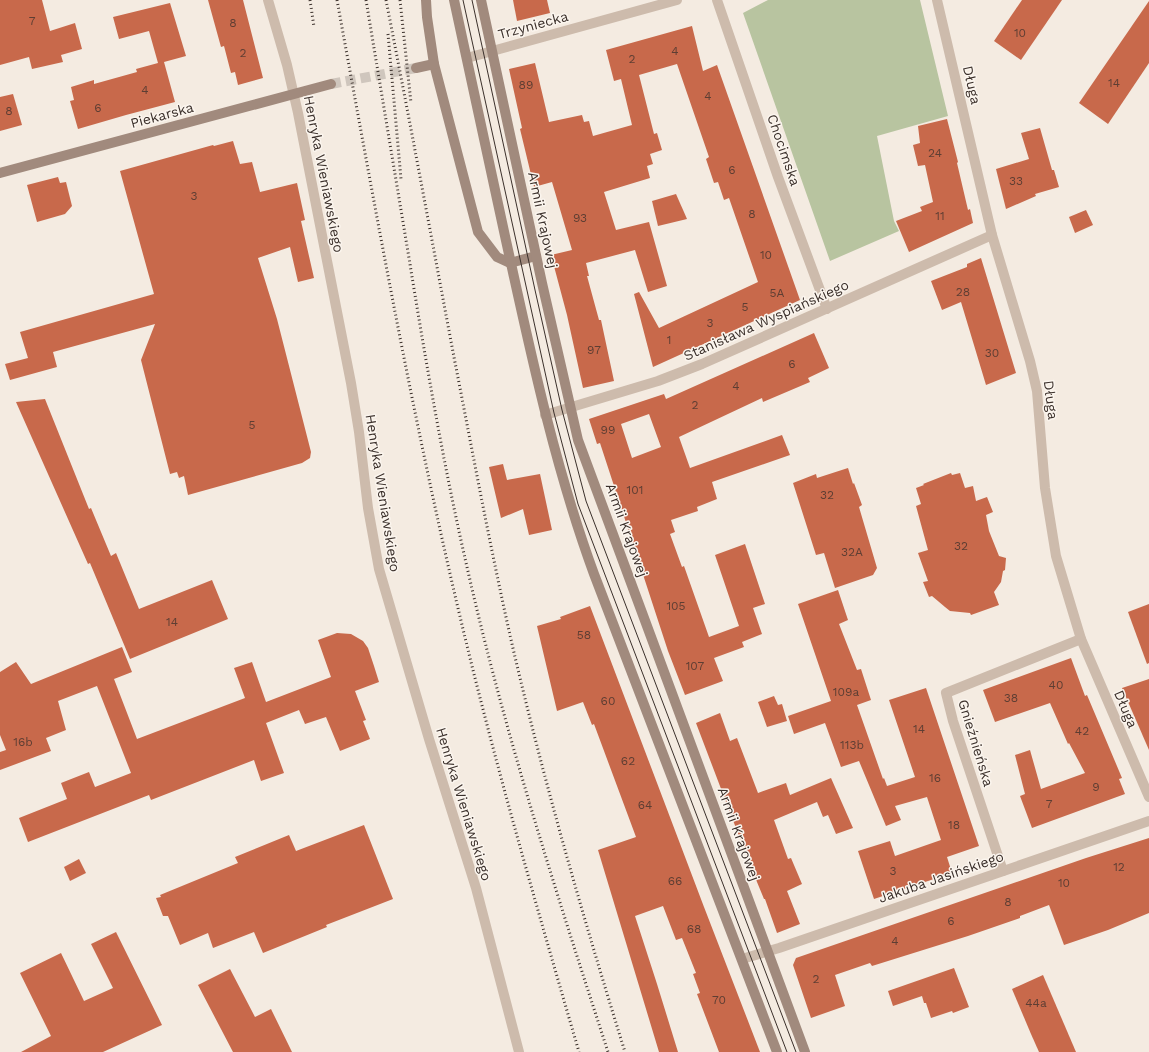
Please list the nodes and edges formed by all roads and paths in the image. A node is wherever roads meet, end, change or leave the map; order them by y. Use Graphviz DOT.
graph roads {
  1 [pos="268,0"];
  2 [pos="426,0"];
  3 [pos="454,0"];
  4 [pos="481,0"];
  5 [pos="677,0"];
  6 [pos="717,0"];
  7 [pos="937,0"];
  8 [pos="492,52"];
  9 [pos="466,58"];
  10 [pos="434,64"];
  11 [pos="416,68"];
  12 [pos="331,84"];
  13 [pos="294,93"];
  14 [pos="0,173"];
  15 [pos="992,235"];
  16 [pos="536,256"];
  17 [pos="510,263"];
  18 [pos="826,309"];
  19 [pos="571,408"];
  20 [pos="546,415"];
  21 [pos="1081,639"];
  22 [pos="1149,797"];
  23 [pos="1149,821"];
  24 [pos="1003,871"];
  25 [pos="767,951"];
  26 [pos="742,959"];
  27 [pos="519,1052"];
  28 [pos="777,1052"];
  29 [pos="805,1052"];
  1 -- 13 [label="street, Henryka Wieniawskiego"];
  2 -- 10 [label="street"];
  3 -- 9 [label="street"];
  4 -- 8 [label="street, Armii Krajowej"];
  5 -- 8 [label="street, Trzyniecka"];
  6 -- 18 [label="street, Chocimska"];
  7 -- 15 [label="street, Długa"];
  8 -- 9 [label="street, Trzyniecka"];
  8 -- 16 [label="street, Armii Krajowej"];
  9 -- 17 [label="street"];
  10 -- 11 [label="street"];
  10 -- 17 [label="street"];
  12 -- 13 [label="street, Piekarska"];
  13 -- 14 [label="street, Piekarska"];
  13 -- 27 [label="street, Henryka Wieniawskiego"];
  15 -- 18 [label="street, Stanisława Wyspiańskiego"];
  15 -- 21 [label="street, Długa"];
  16 -- 17 [label="street"];
  16 -- 19 [label="street, Armii Krajowej"];
  17 -- 20 [label="street"];
  18 -- 19 [label="street, Stanisława Wyspiańskiego"];
  19 -- 20 [label="street, Stanisława Wyspiańskiego"];
  19 -- 25 [label="street, Armii Krajowej"];
  20 -- 26 [label="street"];
  21 -- 22 [label="street, Długa"];
  21 -- 24 [label="street, Gnieźnieńska"];
  23 -- 24 [label="street, Jakuba Jasińskiego"];
  24 -- 25 [label="street, Jakuba Jasińskiego"];
  25 -- 26 [label="street, Jakuba Jasińskiego"];
  25 -- 29 [label="street, Armii Krajowej"];
  26 -- 28 [label="street"];
}
